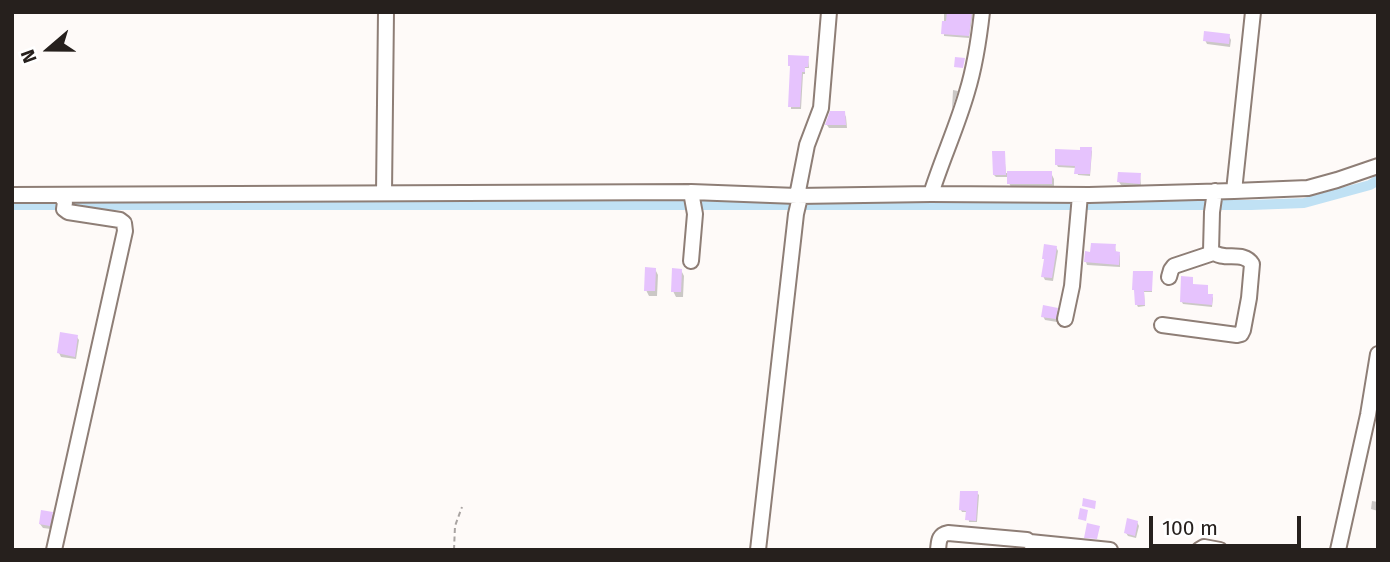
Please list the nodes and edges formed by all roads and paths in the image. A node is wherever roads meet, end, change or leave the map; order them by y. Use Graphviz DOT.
graph roads {
  1 [pos="386,12"];
  2 [pos="829,12"];
  3 [pos="982,12"];
  4 [pos="1253,12"];
  5 [pos="1378,166"];
  6 [pos="1234,191"];
  7 [pos="15,193"];
  8 [pos="384,193"];
  9 [pos="1215,193"];
  10 [pos="931,194"];
  11 [pos="799,196"];
  12 [pos="693,200"];
  13 [pos="63,202"];
  14 [pos="1080,202"];
  15 [pos="1213,253"];
  16 [pos="691,261"];
  17 [pos="1169,277"];
  18 [pos="1065,320"];
  19 [pos="1162,325"];
  20 [pos="1378,354"];
  21 [pos="462,507"];
  22 [pos="1031,546"];
  23 [pos="54,550"];
  24 [pos="454,550"];
  25 [pos="758,550"];
  26 [pos="938,550"];
  27 [pos="1110,550"];
  28 [pos="1199,550"];
  29 [pos="1220,550"];
  30 [pos="1338,550"];
  1 -- 8 [label="street"];
  2 -- 11 [label="street"];
  3 -- 10 [label="street"];
  4 -- 6 [label="street"];
  5 -- 6 [label="street"];
  6 -- 9 [label="street"];
  7 -- 13 [label="street"];
  8 -- 12 [label="street"];
  8 -- 13 [label="street"];
  9 -- 14 [label="street"];
  9 -- 15 [label="street"];
  10 -- 11 [label="street"];
  10 -- 14 [label="street"];
  11 -- 12 [label="street"];
  11 -- 25 [label="street"];
  12 -- 16 [label="street"];
  13 -- 23 [label="street"];
  14 -- 18 [label="street"];
  15 -- 17 [label="street"];
  15 -- 19 [label="street"];
  20 -- 30 [label="street"];
  21 -- 24 [label="path"];
  22 -- 26 [label="street"];
  22 -- 27 [label="street"];
  28 -- 29 [label="street"];
}
